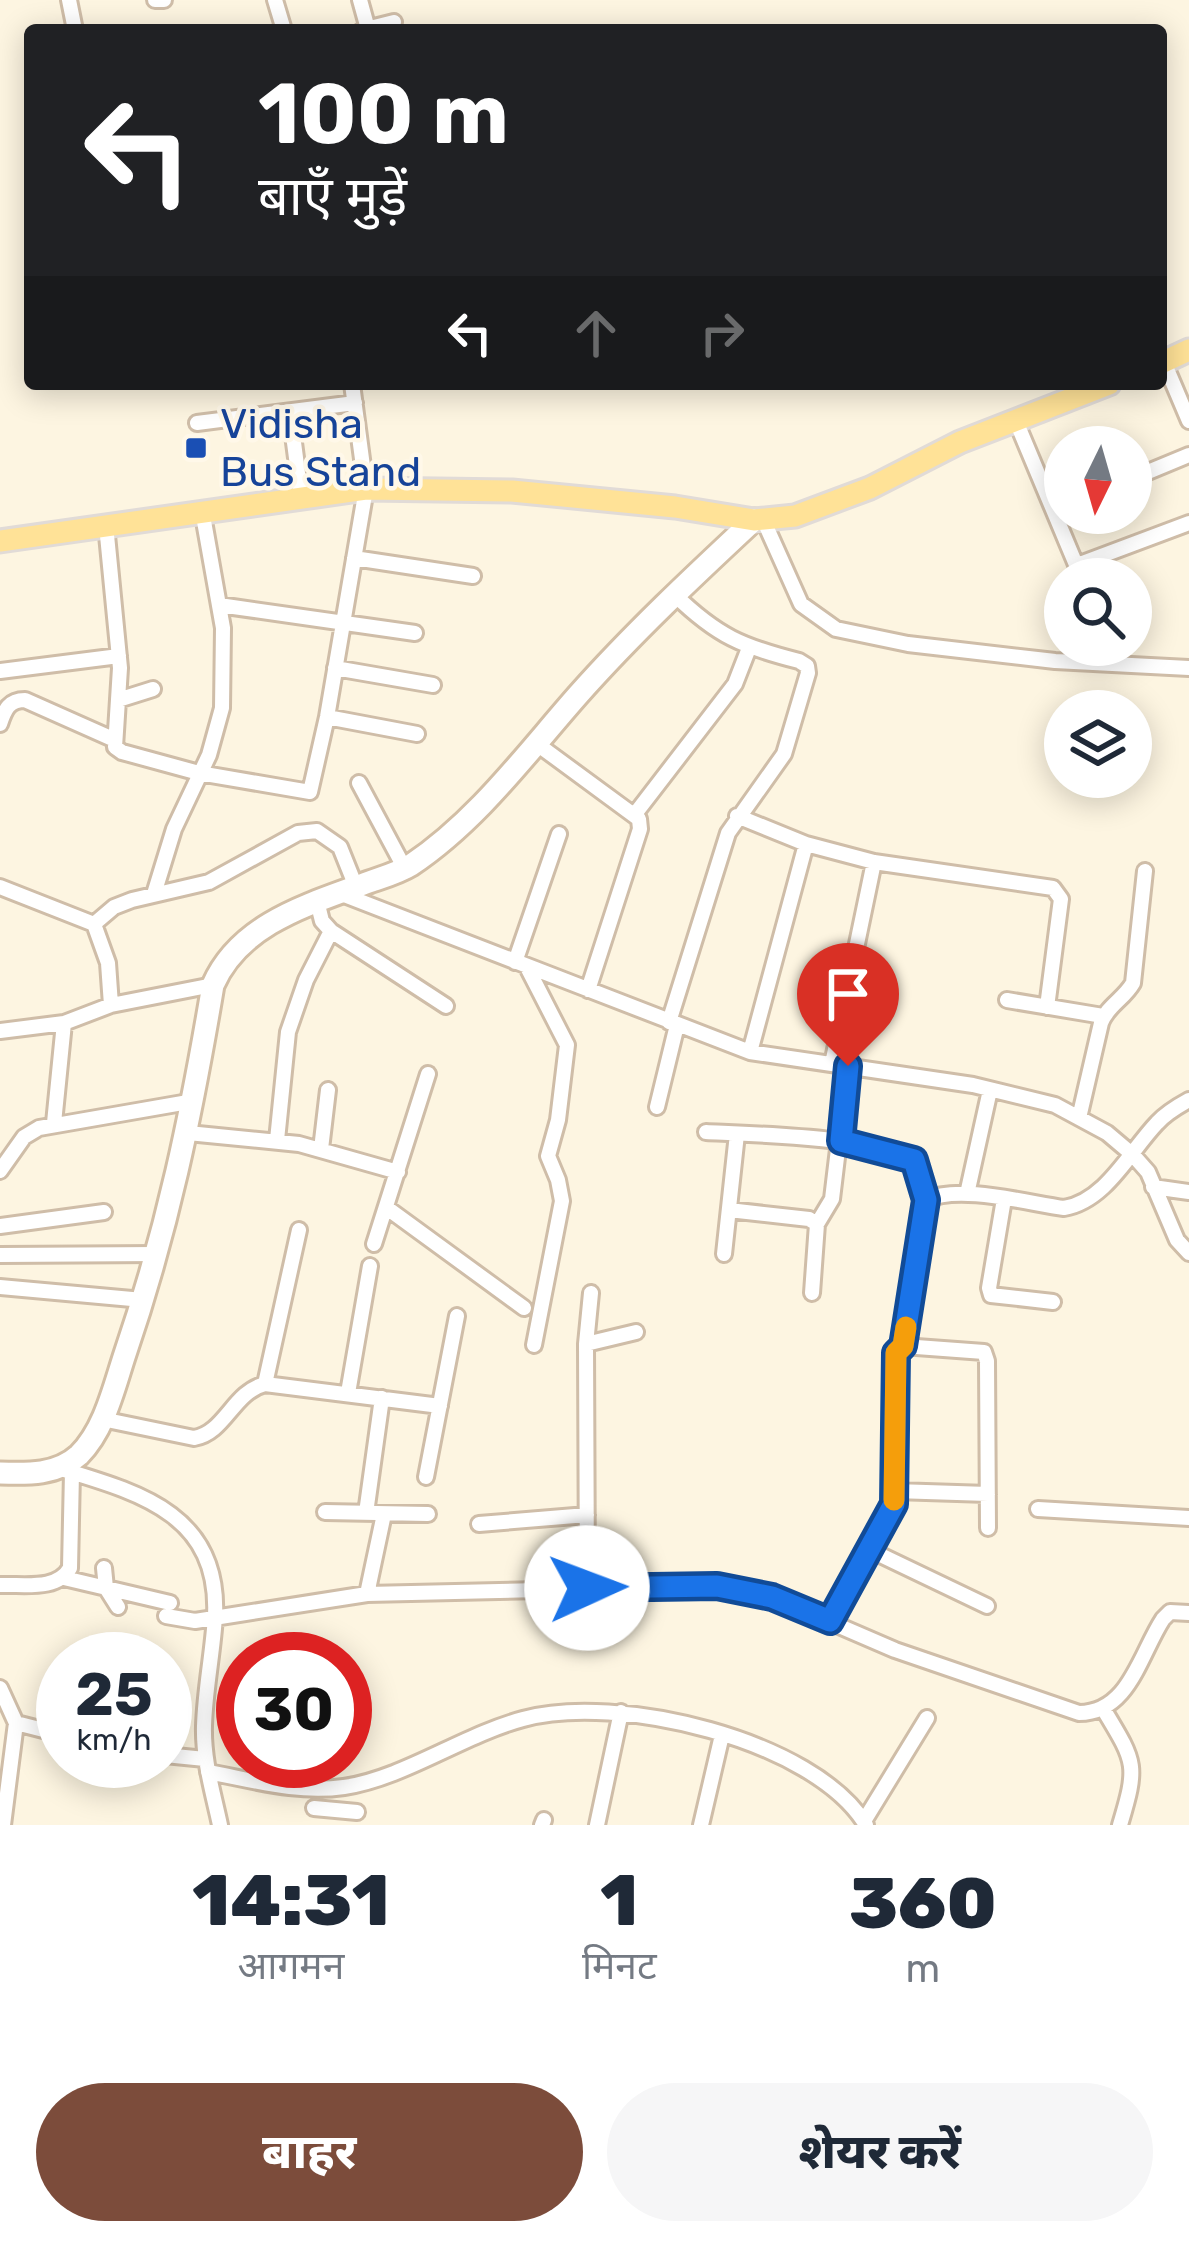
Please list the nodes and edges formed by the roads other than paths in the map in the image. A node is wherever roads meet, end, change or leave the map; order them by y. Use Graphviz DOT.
graph roads {
  1 [pos="155,0"];
  2 [pos="164,0"];
  3 [pos="394,22"];
  4 [pos="386,24"];
  5 [pos="1167,372"];
  6 [pos="353,390"];
  7 [pos="1094,390"];
  8 [pos="355,403"];
  9 [pos="290,412"];
  10 [pos="1016,421"];
  11 [pos="1189,421"];
  12 [pos="197,423"];
  13 [pos="1189,455"];
  14 [pos="1152,470"];
  15 [pos="1044,476"];
  16 [pos="366,489"];
  17 [pos="301,496"];
  18 [pos="202,510"];
  19 [pos="759,519"];
  20 [pos="1189,523"];
  21 [pos="106,525"];
  22 [pos="0,541"];
  23 [pos="353,558"];
  24 [pos="1111,558"];
  25 [pos="472,576"];
  26 [pos="675,595"];
  27 [pos="219,605"];
  28 [pos="343,621"];
  29 [pos="416,633"];
  30 [pos="749,648"];
  31 [pos="119,656"];
  32 [pos="335,668"];
  33 [pos="1189,668"];
  34 [pos="0,671"];
  35 [pos="433,685"];
  36 [pos="153,689"];
  37 [pos="118,700"];
  38 [pos="327,717"];
  39 [pos="0,724"];
  40 [pos="417,734"];
  41 [pos="115,740"];
  42 [pos="537,744"];
  43 [pos="199,773"];
  44 [pos="359,783"];
  45 [pos="635,814"];
  46 [pos="737,817"];
  47 [pos="559,834"];
  48 [pos="806,844"];
  49 [pos="874,862"];
  50 [pos="405,868"];
  51 [pos="1144,871"];
  52 [pos="0,887"];
  53 [pos="154,894"];
  54 [pos="337,894"];
  55 [pos="94,924"];
  56 [pos="331,931"];
  57 [pos="521,964"];
  58 [pos="213,985"];
  59 [pos="588,991"];
  60 [pos="1007,1000"];
  61 [pos="111,1005"];
  62 [pos="446,1006"];
  63 [pos="1047,1007"];
  64 [pos="1103,1016"];
  65 [pos="64,1023"];
  66 [pos="673,1023"];
  67 [pos="0,1030"];
  68 [pos="750,1052"];
  69 [pos="840,1065"];
  70 [pos="428,1074"];
  71 [pos="328,1090"];
  72 [pos="990,1090"];
  73 [pos="1189,1100"];
  74 [pos="194,1101"];
  75 [pos="658,1107"];
  76 [pos="1079,1118"];
  77 [pos="54,1124"];
  78 [pos="706,1132"];
  79 [pos="188,1133"];
  80 [pos="736,1134"];
  81 [pos="277,1140"];
  82 [pos="841,1141"];
  83 [pos="321,1149"];
  84 [pos="1133,1155"];
  85 [pos="0,1171"];
  86 [pos="398,1172"];
  87 [pos="1154,1187"];
  88 [pos="1189,1192"];
  89 [pos="967,1194"];
  90 [pos="1004,1199"];
  91 [pos="926,1200"];
  92 [pos="387,1208"];
  93 [pos="729,1210"];
  94 [pos="104,1212"];
  95 [pos="817,1224"];
  96 [pos="0,1226"];
  97 [pos="298,1230"];
  98 [pos="374,1244"];
  99 [pos="1189,1253"];
  100 [pos="158,1254"];
  101 [pos="724,1254"];
  102 [pos="0,1255"];
  103 [pos="370,1267"];
  104 [pos="0,1287"];
  105 [pos="812,1293"];
  106 [pos="591,1294"];
  107 [pos="143,1300"];
  108 [pos="1053,1303"];
  109 [pos="524,1308"];
  110 [pos="457,1316"];
  111 [pos="636,1331"];
  112 [pos="586,1344"];
  113 [pos="534,1345"];
  114 [pos="903,1346"];
  115 [pos="266,1384"];
  116 [pos="348,1394"];
  117 [pos="382,1398"];
  118 [pos="440,1406"];
  119 [pos="101,1419"];
  120 [pos="64,1470"];
  121 [pos="0,1473"];
  122 [pos="427,1477"];
  123 [pos="895,1491"];
  124 [pos="988,1494"];
  125 [pos="1038,1509"];
  126 [pos="325,1512"];
  127 [pos="366,1513"];
  128 [pos="384,1514"];
  129 [pos="428,1514"];
  130 [pos="586,1515"];
  131 [pos="1189,1518"];
  132 [pos="479,1524"];
  133 [pos="988,1528"];
  134 [pos="870,1550"];
  135 [pos="104,1568"];
  136 [pos="64,1578"];
  137 [pos="0,1585"];
  138 [pos="106,1588"];
  139 [pos="587,1588"];
  140 [pos="367,1594"];
  141 [pos="987,1606"];
  142 [pos="118,1607"];
  143 [pos="215,1609"];
  144 [pos="1189,1613"];
  145 [pos="830,1621"];
  146 [pos="0,1688"];
  147 [pos="1104,1710"];
  148 [pos="621,1712"];
  149 [pos="927,1718"];
  150 [pos="16,1723"];
  151 [pos="36,1728"];
  152 [pos="722,1736"];
  153 [pos="192,1762"];
  154 [pos="206,1766"];
  155 [pos="316,1790"];
  156 [pos="314,1808"];
  157 [pos="357,1812"];
  158 [pos="865,1823"];
  159 [pos="3,1825"];
  160 [pos="220,1825"];
  161 [pos="313,1825"];
  162 [pos="597,1825"];
  163 [pos="700,1825"];
  164 [pos="1120,1825"];
  1 -- 2 [label="street"];
  3 -- 4 [label="street"];
  5 -- 11 [label="street"];
  6 -- 8 [label="street"];
  7 -- 10 [label="main road"];
  8 -- 9 [label="street"];
  8 -- 16 [label="street"];
  9 -- 12 [label="street"];
  9 -- 17 [label="street"];
  10 -- 15 [label="street"];
  10 -- 19 [label="main road"];
  13 -- 14 [label="street"];
  16 -- 17 [label="main road"];
  16 -- 19 [label="main road"];
  16 -- 23 [label="street"];
  17 -- 18 [label="main road"];
  18 -- 21 [label="main road"];
  18 -- 27 [label="street"];
  19 -- 26 [label="main road"];
  19 -- 33 [label="street"];
  20 -- 24 [label="street"];
  21 -- 22 [label="main road"];
  21 -- 31 [label="street"];
  23 -- 25 [label="street"];
  23 -- 28 [label="street"];
  26 -- 30 [label="street"];
  26 -- 42 [label="main road"];
  27 -- 28 [label="street"];
  27 -- 43 [label="street"];
  28 -- 29 [label="street"];
  28 -- 32 [label="street"];
  30 -- 45 [label="street"];
  30 -- 46 [label="street"];
  31 -- 34 [label="street"];
  31 -- 37 [label="street"];
  32 -- 35 [label="street"];
  32 -- 38 [label="street"];
  36 -- 37 [label="street"];
  37 -- 41 [label="street"];
  38 -- 40 [label="street"];
  38 -- 43 [label="street"];
  39 -- 41 [label="street"];
  41 -- 43 [label="street"];
  42 -- 45 [label="street"];
  42 -- 50 [label="main road"];
  43 -- 53 [label="street"];
  44 -- 50 [label="street"];
  45 -- 59 [label="street"];
  46 -- 48 [label="street"];
  46 -- 66 [label="street"];
  47 -- 57 [label="street"];
  48 -- 49 [label="street"];
  48 -- 68 [label="street"];
  49 -- 63 [label="street"];
  49 -- 69 [label="street"];
  50 -- 54 [label="main road"];
  51 -- 64 [label="street"];
  52 -- 55 [label="street"];
  53 -- 54 [label="street"];
  53 -- 55 [label="street"];
  54 -- 56 [label="street"];
  54 -- 57 [label="street"];
  54 -- 58 [label="main road"];
  55 -- 61 [label="street"];
  56 -- 62 [label="street"];
  56 -- 81 [label="street"];
  57 -- 59 [label="street"];
  57 -- 113 [label="street"];
  58 -- 61 [label="street"];
  58 -- 74 [label="main road"];
  59 -- 66 [label="street"];
  60 -- 63 [label="street"];
  61 -- 65 [label="street"];
  63 -- 64 [label="street"];
  64 -- 76 [label="street"];
  65 -- 67 [label="street"];
  65 -- 77 [label="street"];
  66 -- 68 [label="street"];
  66 -- 75 [label="street"];
  68 -- 69 [label="street"];
  69 -- 72 [label="street"];
  69 -- 82 [label="street"];
  70 -- 86 [label="street"];
  71 -- 83 [label="street"];
  72 -- 76 [label="street"];
  72 -- 89 [label="street"];
  73 -- 84 [label="street"];
  74 -- 77 [label="street"];
  74 -- 79 [label="main road"];
  76 -- 84 [label="street"];
  77 -- 85 [label="street"];
  78 -- 80 [label="street"];
  79 -- 81 [label="street"];
  79 -- 100 [label="main road"];
  80 -- 82 [label="street"];
  80 -- 93 [label="street"];
  81 -- 83 [label="street"];
  82 -- 91 [label="street"];
  82 -- 95 [label="street"];
  83 -- 86 [label="street"];
  84 -- 87 [label="street"];
  84 -- 90 [label="street"];
  86 -- 92 [label="street"];
  87 -- 88 [label="street"];
  87 -- 99 [label="street"];
  89 -- 90 [label="street"];
  89 -- 91 [label="street"];
  90 -- 108 [label="street"];
  91 -- 114 [label="street"];
  92 -- 98 [label="street"];
  92 -- 109 [label="street"];
  93 -- 95 [label="street"];
  93 -- 101 [label="street"];
  94 -- 96 [label="street"];
  95 -- 105 [label="street"];
  97 -- 115 [label="street"];
  100 -- 102 [label="street"];
  100 -- 107 [label="main road"];
  103 -- 116 [label="street"];
  104 -- 107 [label="street"];
  106 -- 112 [label="street"];
  107 -- 119 [label="main road"];
  110 -- 118 [label="street"];
  111 -- 112 [label="street"];
  112 -- 130 [label="street"];
  114 -- 123 [label="street"];
  114 -- 124 [label="street"];
  115 -- 116 [label="street"];
  115 -- 119 [label="street"];
  116 -- 117 [label="street"];
  117 -- 118 [label="street"];
  117 -- 127 [label="street"];
  118 -- 122 [label="street"];
  119 -- 120 [label="main road"];
  120 -- 121 [label="main road"];
  120 -- 136 [label="street"];
  120 -- 143 [label="street"];
  123 -- 124 [label="street"];
  123 -- 134 [label="street"];
  124 -- 133 [label="street"];
  125 -- 131 [label="street"];
  126 -- 127 [label="street"];
  127 -- 128 [label="street"];
  128 -- 129 [label="street"];
  128 -- 140 [label="street"];
  130 -- 132 [label="street"];
  130 -- 139 [label="street"];
  134 -- 141 [label="street"];
  134 -- 145 [label="street"];
  135 -- 138 [label="street"];
  136 -- 137 [label="street"];
  136 -- 138 [label="street"];
  138 -- 142 [label="street"];
  138 -- 143 [label="street"];
  139 -- 140 [label="street"];
  139 -- 145 [label="street"];
  140 -- 143 [label="street"];
  143 -- 154 [label="street"];
  144 -- 147 [label="street"];
  145 -- 147 [label="street"];
  146 -- 150 [label="street"];
  147 -- 164 [label="street"];
  148 -- 152 [label="street"];
  148 -- 155 [label="street"];
  148 -- 162 [label="street"];
  149 -- 158 [label="street"];
  150 -- 151 [label="street"];
  150 -- 159 [label="street"];
  152 -- 158 [label="street"];
  152 -- 163 [label="street"];
  153 -- 154 [label="street"];
  154 -- 155 [label="street"];
  154 -- 160 [label="street"];
  155 -- 156 [label="street"];
  156 -- 157 [label="street"];
  156 -- 161 [label="street"];
}
